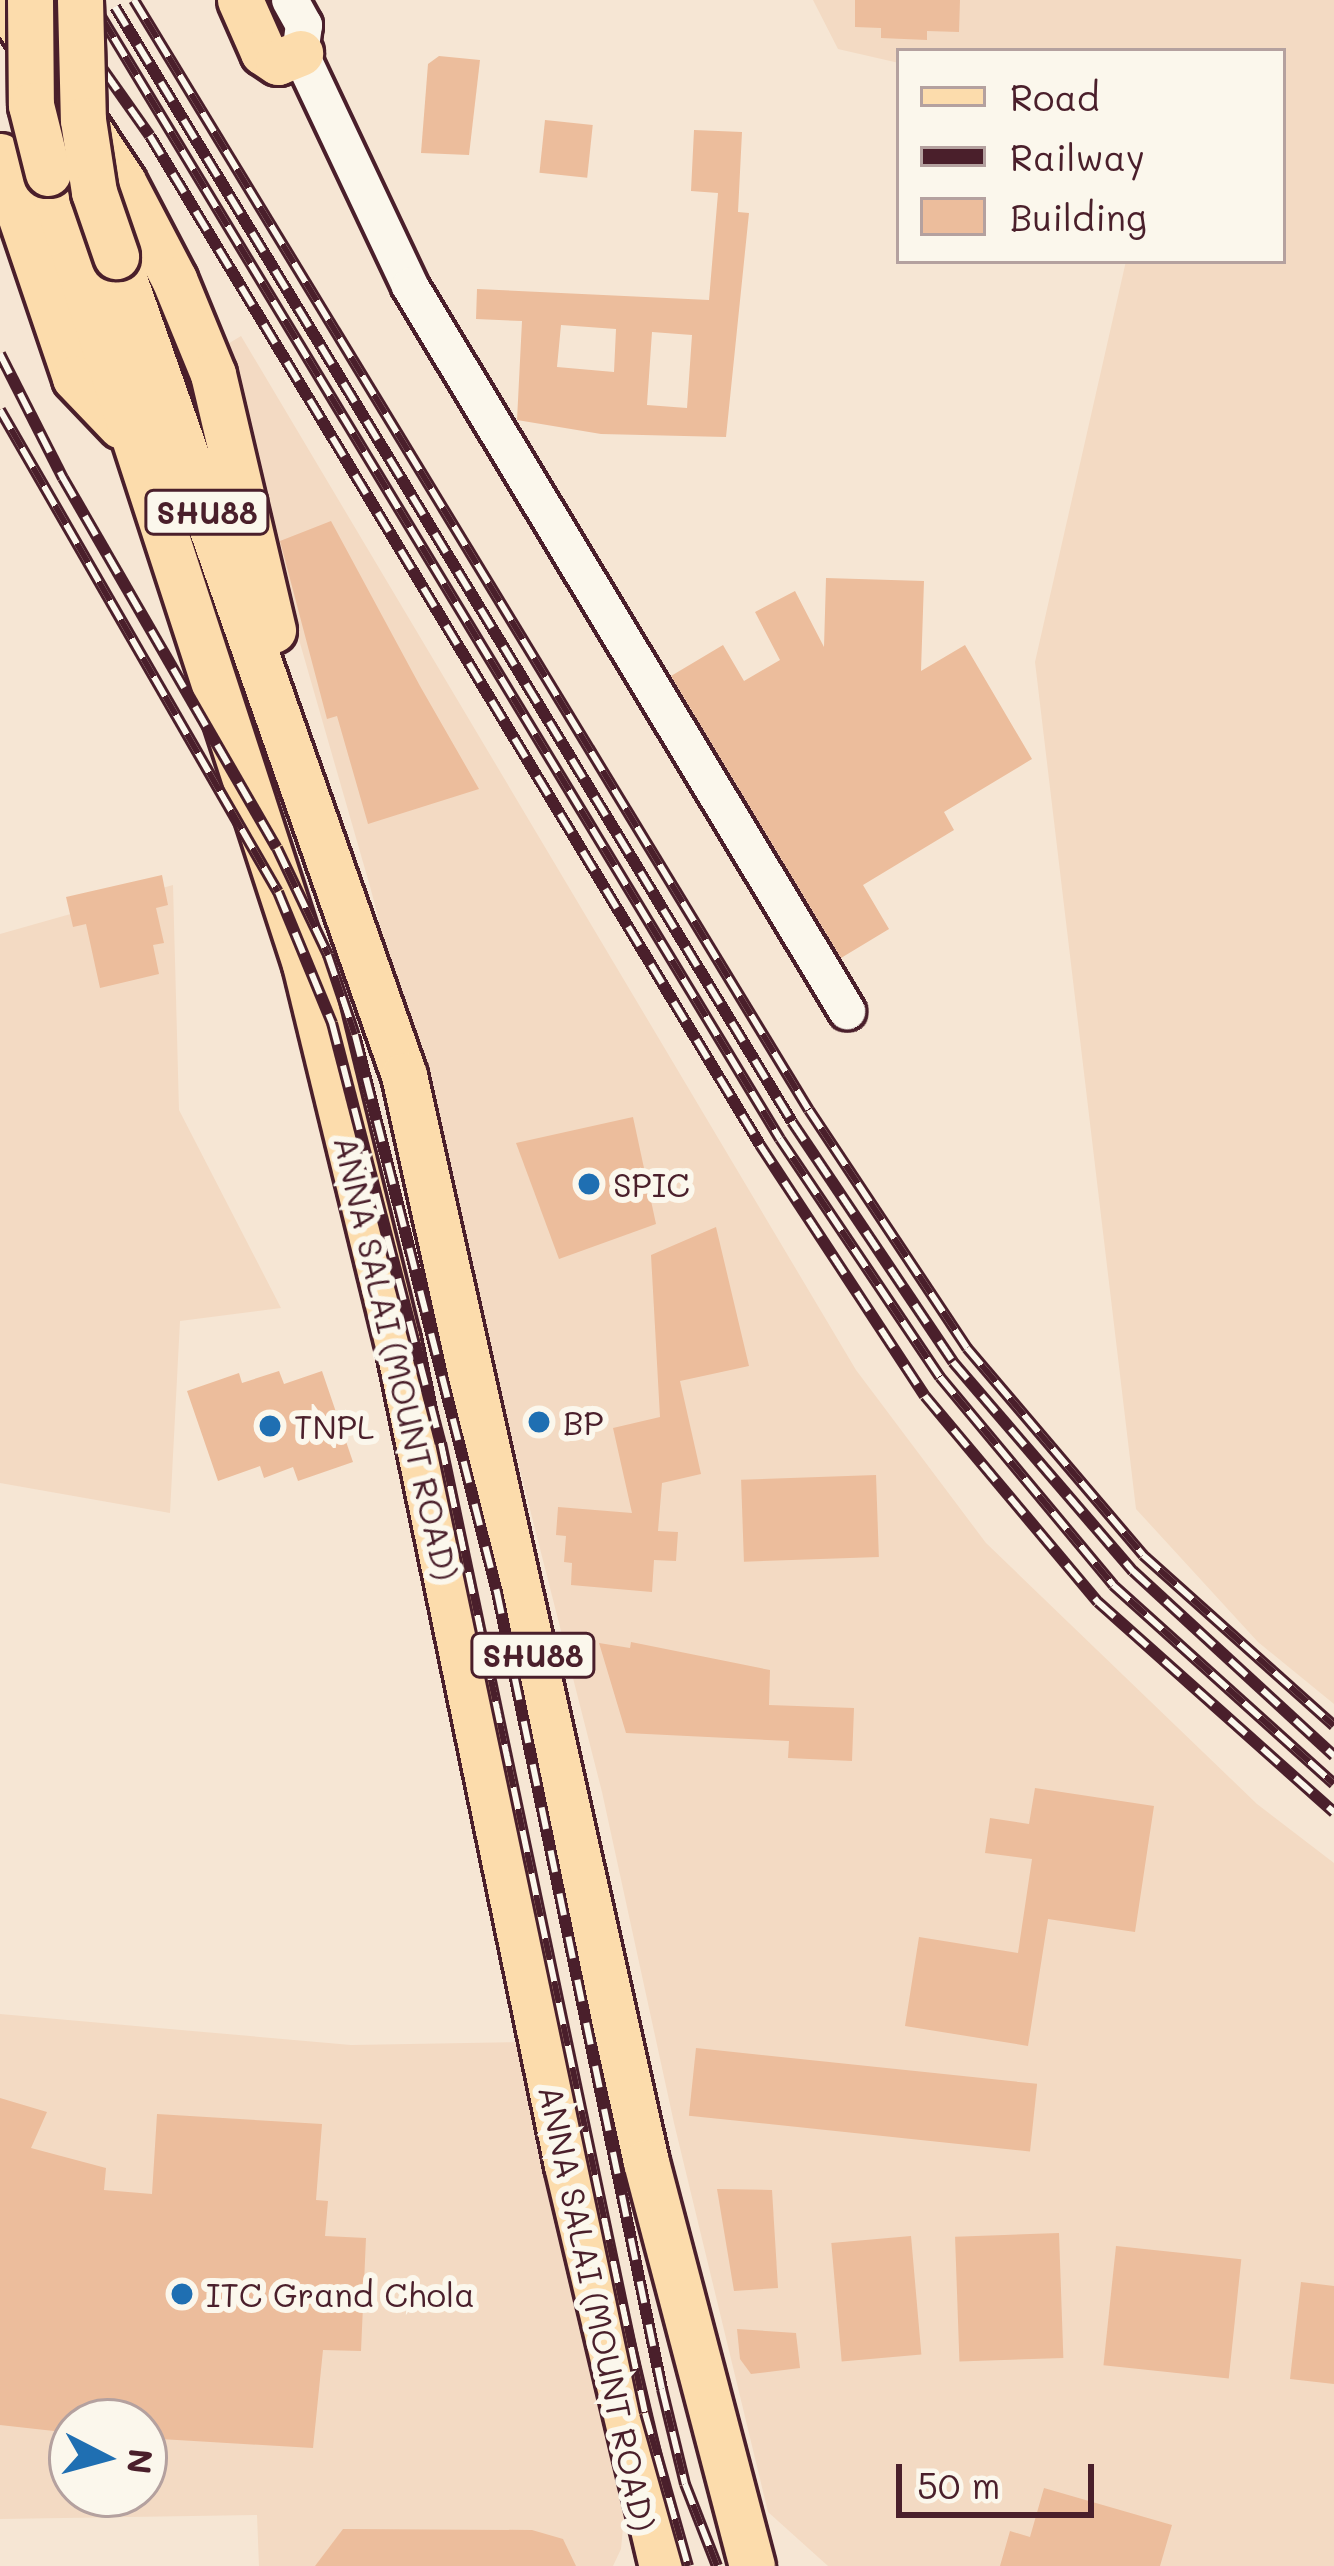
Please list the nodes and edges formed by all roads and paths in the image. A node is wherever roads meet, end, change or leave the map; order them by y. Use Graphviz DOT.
graph roads {
  1 [pos="3,0"];
  2 [pos="30,0"];
  3 [pos="80,0"];
  4 [pos="240,0"];
  5 [pos="290,0"];
  6 [pos="300,53"];
  7 [pos="0,156"];
  8 [pos="131,437"];
  9 [pos="298,769"];
  10 [pos="847,1011"];
  11 [pos="652,2554"];
  12 [pos="746,2560"];
  1 -- 9 [label="main road"];
  2 -- 8 [label="main road, ANNA SALAI (MOUNT ROAD) / SHU88, bridge"];
  3 -- 9 [label="main road, ANNA SALAI (MOUNT ROAD) / SHU88, bridge"];
  4 -- 6 [label="main road"];
  5 -- 6 [label="street"];
  6 -- 10 [label="street"];
  7 -- 8 [label="main road"];
  8 -- 11 [label="main road, ANNA SALAI (MOUNT ROAD) / SHU88"];
  9 -- 12 [label="main road, ANNA SALAI (MOUNT ROAD) / SHU88"];
}
